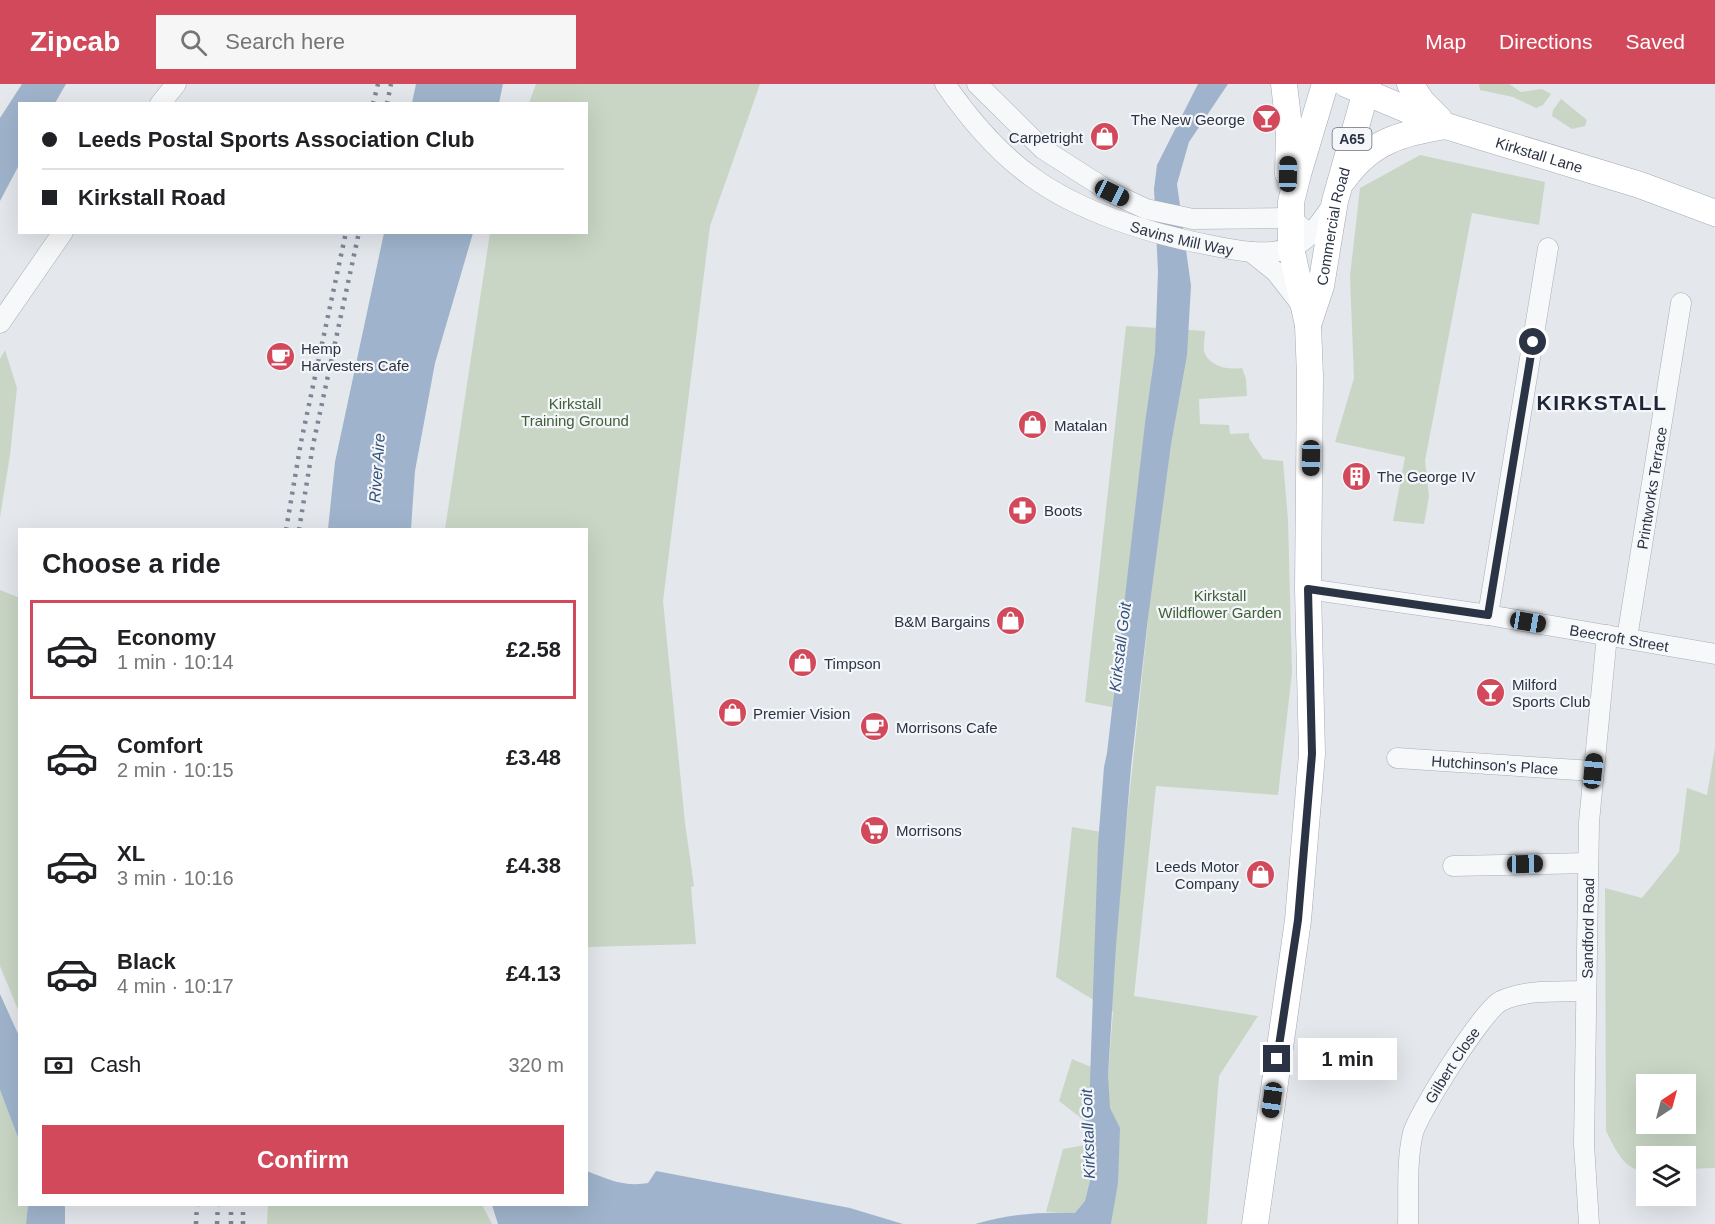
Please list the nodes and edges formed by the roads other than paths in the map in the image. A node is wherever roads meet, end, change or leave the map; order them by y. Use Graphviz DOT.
graph roads {
  1 [pos="176,84"];
  2 [pos="945,84"];
  3 [pos="977,84"];
  4 [pos="1284,84"];
  5 [pos="1410,84"];
  6 [pos="1346,86"];
  7 [pos="161,102"];
  8 [pos="1446,126"];
  9 [pos="1337,194"];
  10 [pos="1715,213"];
  11 [pos="1292,221"];
  12 [pos="62,234"];
  13 [pos="1548,248"];
  14 [pos="1251,252"];
  15 [pos="1321,286"];
  16 [pos="1681,303"];
  17 [pos="1306,316"];
  18 [pos="0,323"];
  19 [pos="1308,589"];
  20 [pos="1488,615"];
  21 [pos="1607,635"];
  22 [pos="1627,638"];
  23 [pos="1715,654"];
  24 [pos="1397,758"];
  25 [pos="1593,771"];
  26 [pos="1588,863"];
  27 [pos="1453,866"];
  28 [pos="1586,991"];
  29 [pos="1255,1224"];
  30 [pos="1408,1224"];
  31 [pos="1589,1224"];
  1 -- 7 [label="street"];
  2 -- 14 [label="street, Savins Mill Way"];
  3 -- 11 [label="street, Savins Mill Way"];
  4 -- 11 [label="main road"];
  5 -- 8 [label="main road"];
  6 -- 8 [label="main road, Kirkstall Lane"];
  6 -- 9 [label="main road, Commercial Road / A65"];
  6 -- 11 [label="main road, Commercial Road / A65"];
  8 -- 9 [label="main road"];
  8 -- 10 [label="main road, Kirkstall Lane"];
  9 -- 11 [label="street"];
  9 -- 15 [label="main road, Commercial Road / A65"];
  11 -- 14 [label="street"];
  11 -- 15 [label="street"];
  11 -- 17 [label="main road, Commercial Road / A65"];
  12 -- 18 [label="street"];
  13 -- 20 [label="street"];
  14 -- 17 [label="street, Savins Mill Way"];
  15 -- 17 [label="main road, Commercial Road / A65"];
  16 -- 22 [label="street, Printworks Terrace"];
  17 -- 19 [label="main road, Commercial Road / A65"];
  19 -- 20 [label="street, Beecroft Street"];
  19 -- 29 [label="main road, A65"];
  20 -- 21 [label="street, Beecroft Street"];
  21 -- 22 [label="street, Beecroft Street"];
  21 -- 25 [label="street, Sandford Road"];
  22 -- 23 [label="street, Beecroft Street"];
  24 -- 25 [label="street, Hutchinson's Place"];
  25 -- 26 [label="street, Sandford Road"];
  26 -- 27 [label="street"];
  26 -- 28 [label="street, Sandford Road"];
  28 -- 30 [label="street, Gilbert Close"];
  28 -- 31 [label="street, Sandford Road"];
}
